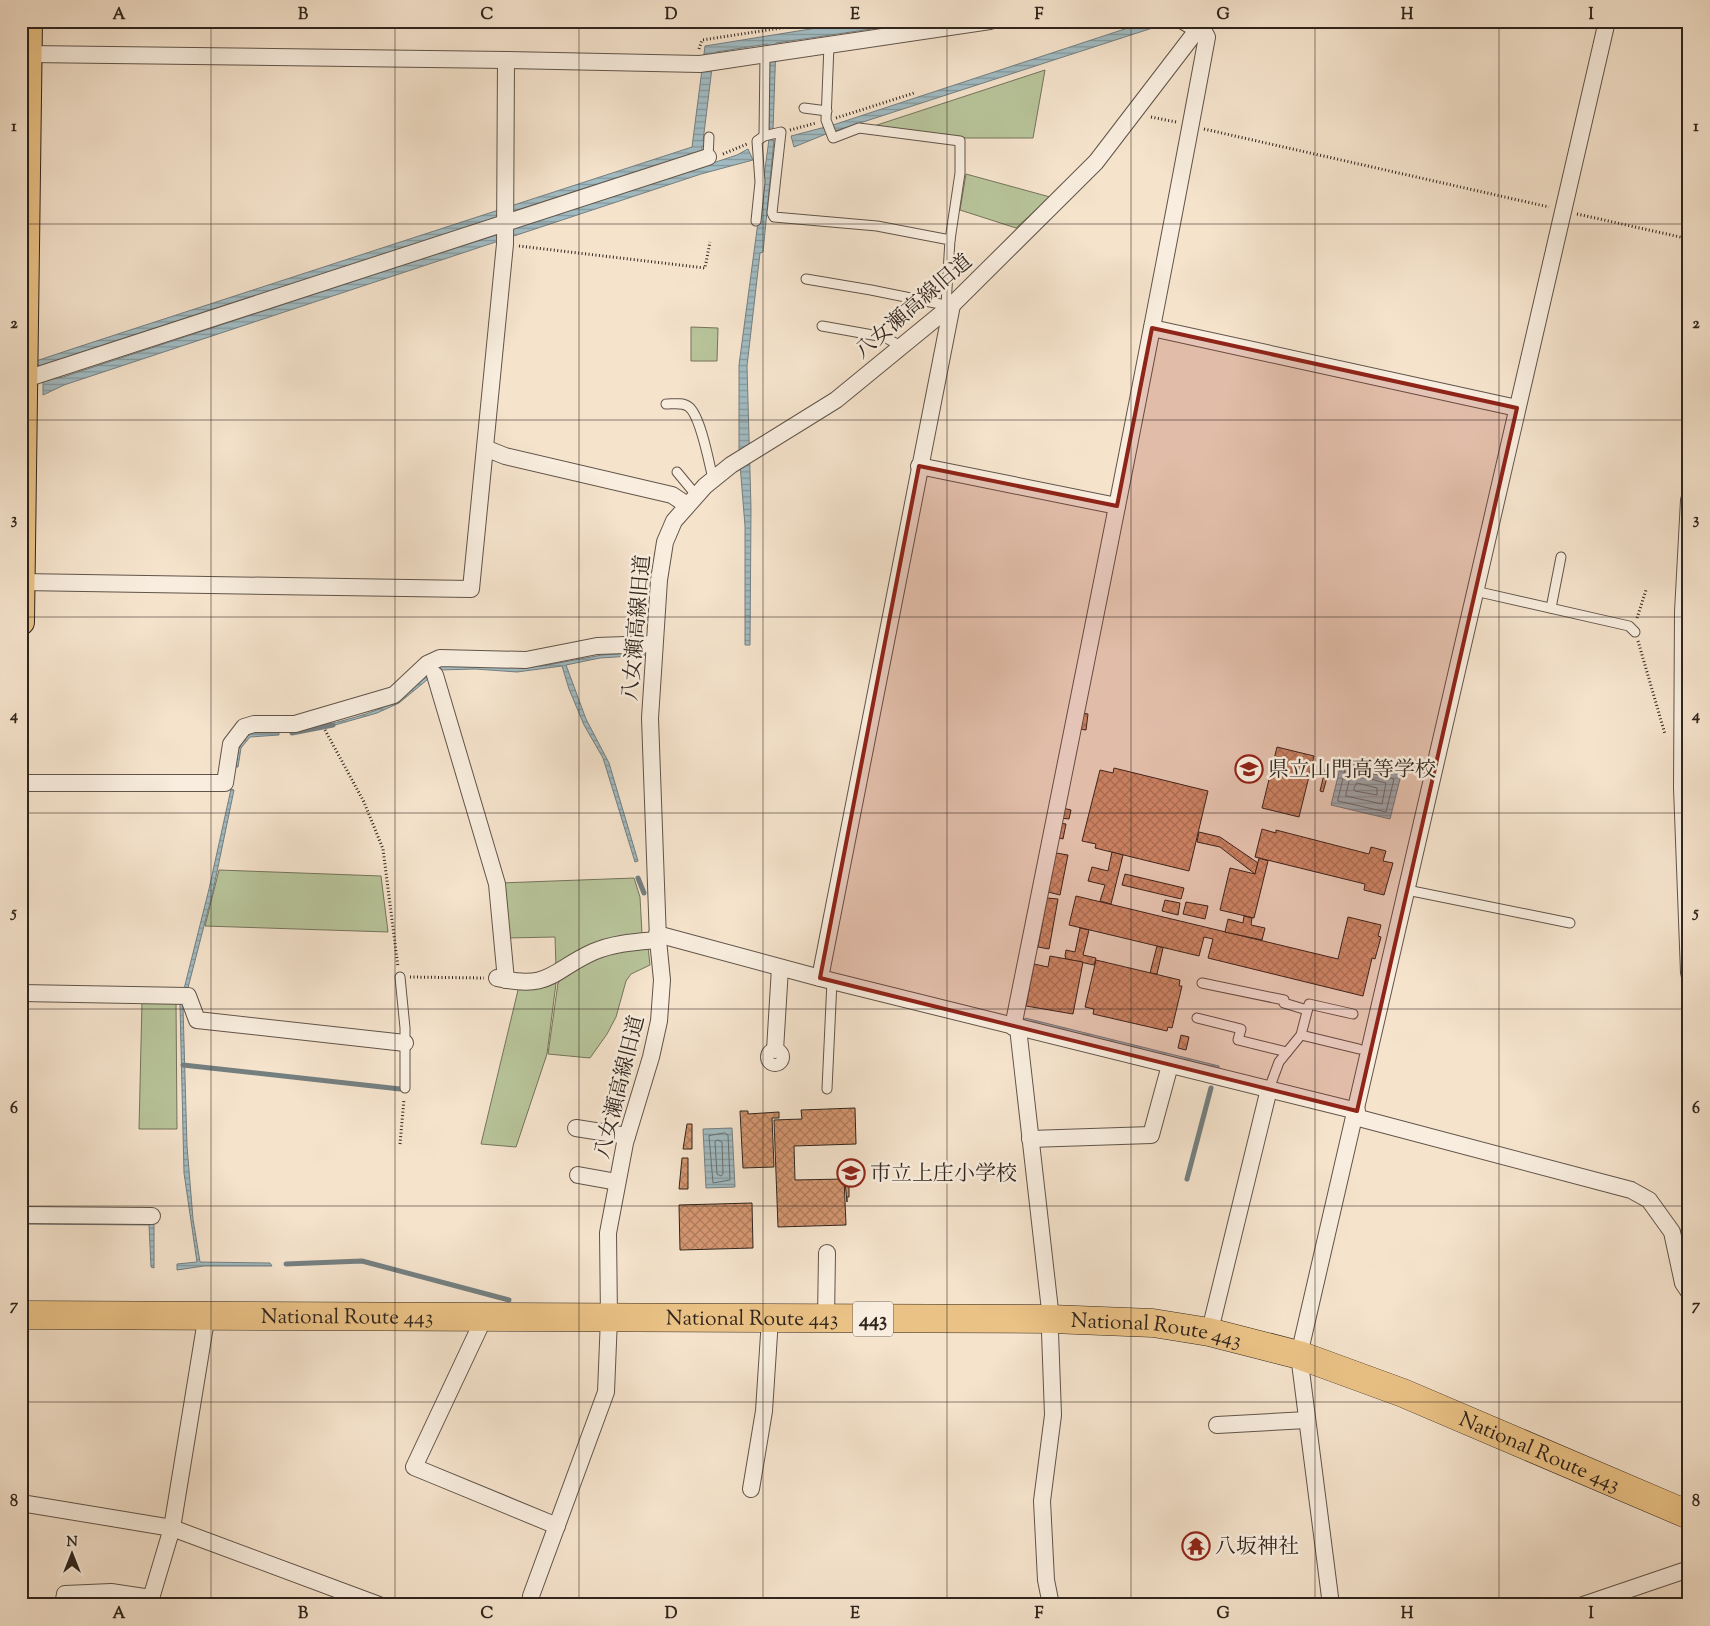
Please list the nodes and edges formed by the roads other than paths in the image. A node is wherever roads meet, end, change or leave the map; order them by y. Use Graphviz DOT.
graph roads {
  1 [pos="29,21"];
  2 [pos="990,21"];
  3 [pos="1183,21"];
  4 [pos="1607,21"];
  5 [pos="1201,26"];
  6 [pos="829,45"];
  7 [pos="28,54"];
  8 [pos="765,55"];
  9 [pos="506,60"];
  10 [pos="804,108"];
  11 [pos="827,115"];
  12 [pos="709,137"];
  13 [pos="761,139"];
  14 [pos="708,157"];
  15 [pos="756,221"];
  16 [pos="505,223"];
  17 [pos="950,240"];
  18 [pos="806,279"];
  19 [pos="950,305"];
  20 [pos="822,326"];
  21 [pos="1152,328"];
  22 [pos="903,347"];
  23 [pos="26,368"];
  24 [pos="666,404"];
  25 [pos="1517,408"];
  26 [pos="485,448"];
  27 [pos="919,466"];
  28 [pos="678,472"];
  29 [pos="713,479"];
  30 [pos="692,500"];
  31 [pos="1689,500"];
  32 [pos="1117,506"];
  33 [pos="1561,557"];
  34 [pos="22,582"];
  35 [pos="1475,591"];
  36 [pos="1551,608"];
  37 [pos="21,622"];
  38 [pos="1634,631"];
  39 [pos="654,644"];
  40 [pos="435,675"];
  41 [pos="21,783"];
  42 [pos="1408,890"];
  43 [pos="1570,923"];
  44 [pos="658,937"];
  45 [pos="780,968"];
  46 [pos="1689,973"];
  47 [pos="400,978"];
  48 [pos="826,979"];
  49 [pos="1202,983"];
  50 [pos="21,993"];
  51 [pos="1307,1010"];
  52 [pos="1353,1014"];
  53 [pos="1198,1018"];
  54 [pos="1016,1027"];
  55 [pos="1301,1035"];
  56 [pos="405,1043"];
  57 [pos="1359,1049"];
  58 [pos="775,1050"];
  59 [pos="1287,1052"];
  60 [pos="1170,1065"];
  61 [pos="406,1088"];
  62 [pos="827,1089"];
  63 [pos="1269,1090"];
  64 [pos="1356,1114"];
  65 [pos="576,1128"];
  66 [pos="627,1136"];
  67 [pos="1030,1139"];
  68 [pos="578,1175"];
  69 [pos="617,1182"];
  70 [pos="21,1214"];
  71 [pos="152,1216"];
  72 [pos="827,1252"];
  73 [pos="1689,1292"];
  74 [pos="206,1314"];
  75 [pos="21,1315"];
  76 [pos="484,1318"];
  77 [pos="609,1318"];
  78 [pos="770,1319"];
  79 [pos="826,1319"];
  80 [pos="1212,1322"];
  81 [pos="1050,1325"];
  82 [pos="1299,1355"];
  83 [pos="1307,1420"];
  84 [pos="1217,1425"];
  85 [pos="751,1489"];
  86 [pos="21,1503"];
  87 [pos="1689,1515"];
  88 [pos="557,1526"];
  89 [pos="172,1528"];
  90 [pos="1689,1569"];
  91 [pos="150,1601"];
  92 [pos="63,1605"];
  93 [pos="379,1605"];
  94 [pos="532,1605"];
  95 [pos="1051,1605"];
  96 [pos="1331,1605"];
  97 [pos="1583,1605"];
  1 -- 7 [label="main road"];
  2 -- 6 [label="street"];
  3 -- 5 [label="street"];
  4 -- 25 [label="street"];
  5 -- 19 [label="street, 八女瀬高線旧道"];
  5 -- 21 [label="street"];
  6 -- 8 [label="street"];
  6 -- 11 [label="lane"];
  7 -- 9 [label="street"];
  7 -- 23 [label="main road"];
  8 -- 9 [label="street"];
  8 -- 13 [label="lane"];
  9 -- 16 [label="street"];
  10 -- 11 [label="lane"];
  11 -- 17 [label="lane"];
  12 -- 14 [label="lane"];
  13 -- 15 [label="lane"];
  13 -- 17 [label="lane"];
  14 -- 16 [label="street"];
  16 -- 23 [label="street"];
  16 -- 26 [label="street"];
  17 -- 19 [label="lane"];
  18 -- 19 [label="lane"];
  19 -- 22 [label="street, 八女瀬高線旧道"];
  19 -- 27 [label="street"];
  20 -- 22 [label="lane"];
  21 -- 25 [label="street"];
  21 -- 32 [label="street"];
  22 -- 29 [label="street, 八女瀬高線旧道"];
  23 -- 34 [label="main road"];
  24 -- 29 [label="lane"];
  25 -- 35 [label="street"];
  26 -- 30 [label="street"];
  26 -- 34 [label="street"];
  27 -- 32 [label="street"];
  27 -- 48 [label="street"];
  28 -- 30 [label="lane"];
  29 -- 30 [label="street, 八女瀬高線旧道"];
  30 -- 39 [label="street, 八女瀬高線旧道"];
  31 -- 46 [label="street"];
  32 -- 54 [label="street"];
  33 -- 36 [label="lane"];
  34 -- 37 [label="main road"];
  35 -- 36 [label="lane"];
  35 -- 42 [label="street"];
  36 -- 38 [label="lane"];
  39 -- 41 [label="street"];
  39 -- 44 [label="street, 八女瀬高線旧道"];
  40 -- 44 [label="street"];
  42 -- 43 [label="lane"];
  42 -- 64 [label="street"];
  44 -- 45 [label="street"];
  44 -- 66 [label="street, 八女瀬高線旧道"];
  45 -- 48 [label="street"];
  45 -- 58 [label="street"];
  47 -- 56 [label="lane"];
  48 -- 54 [label="street"];
  48 -- 62 [label="lane"];
  49 -- 51 [label="lane"];
  50 -- 56 [label="street"];
  51 -- 52 [label="lane"];
  51 -- 55 [label="lane"];
  53 -- 59 [label="lane"];
  54 -- 60 [label="street"];
  54 -- 67 [label="street"];
  55 -- 57 [label="lane"];
  55 -- 59 [label="lane"];
  56 -- 61 [label="lane"];
  59 -- 63 [label="lane"];
  60 -- 63 [label="street"];
  60 -- 67 [label="street"];
  63 -- 64 [label="street"];
  63 -- 80 [label="street"];
  64 -- 73 [label="street"];
  64 -- 82 [label="street"];
  65 -- 66 [label="street"];
  66 -- 69 [label="street, 八女瀬高線旧道"];
  67 -- 81 [label="street"];
  68 -- 69 [label="street"];
  69 -- 77 [label="street, 八女瀬高線旧道"];
  70 -- 71 [label="street"];
  72 -- 79 [label="street"];
  74 -- 75 [label="highway, National Route 443 / 443"];
  74 -- 76 [label="highway, National Route 443 / 443"];
  74 -- 89 [label="street"];
  76 -- 77 [label="highway, National Route 443 / 443"];
  76 -- 88 [label="street"];
  77 -- 78 [label="highway, National Route 443 / 443"];
  77 -- 88 [label="street, 八女瀬高線旧道"];
  78 -- 79 [label="highway, National Route 443 / 443"];
  78 -- 85 [label="street"];
  79 -- 81 [label="highway, National Route 443 / 443"];
  81 -- 82 [label="highway, National Route 443 / 443"];
  81 -- 95 [label="street"];
  82 -- 83 [label="street"];
  82 -- 87 [label="highway, National Route 443 / 443"];
  83 -- 84 [label="street"];
  83 -- 96 [label="street"];
  86 -- 89 [label="street"];
  88 -- 94 [label="street, 八女瀬高線旧道"];
  89 -- 91 [label="street"];
  89 -- 93 [label="street"];
  90 -- 97 [label="street"];
  91 -- 92 [label="street"];
}
